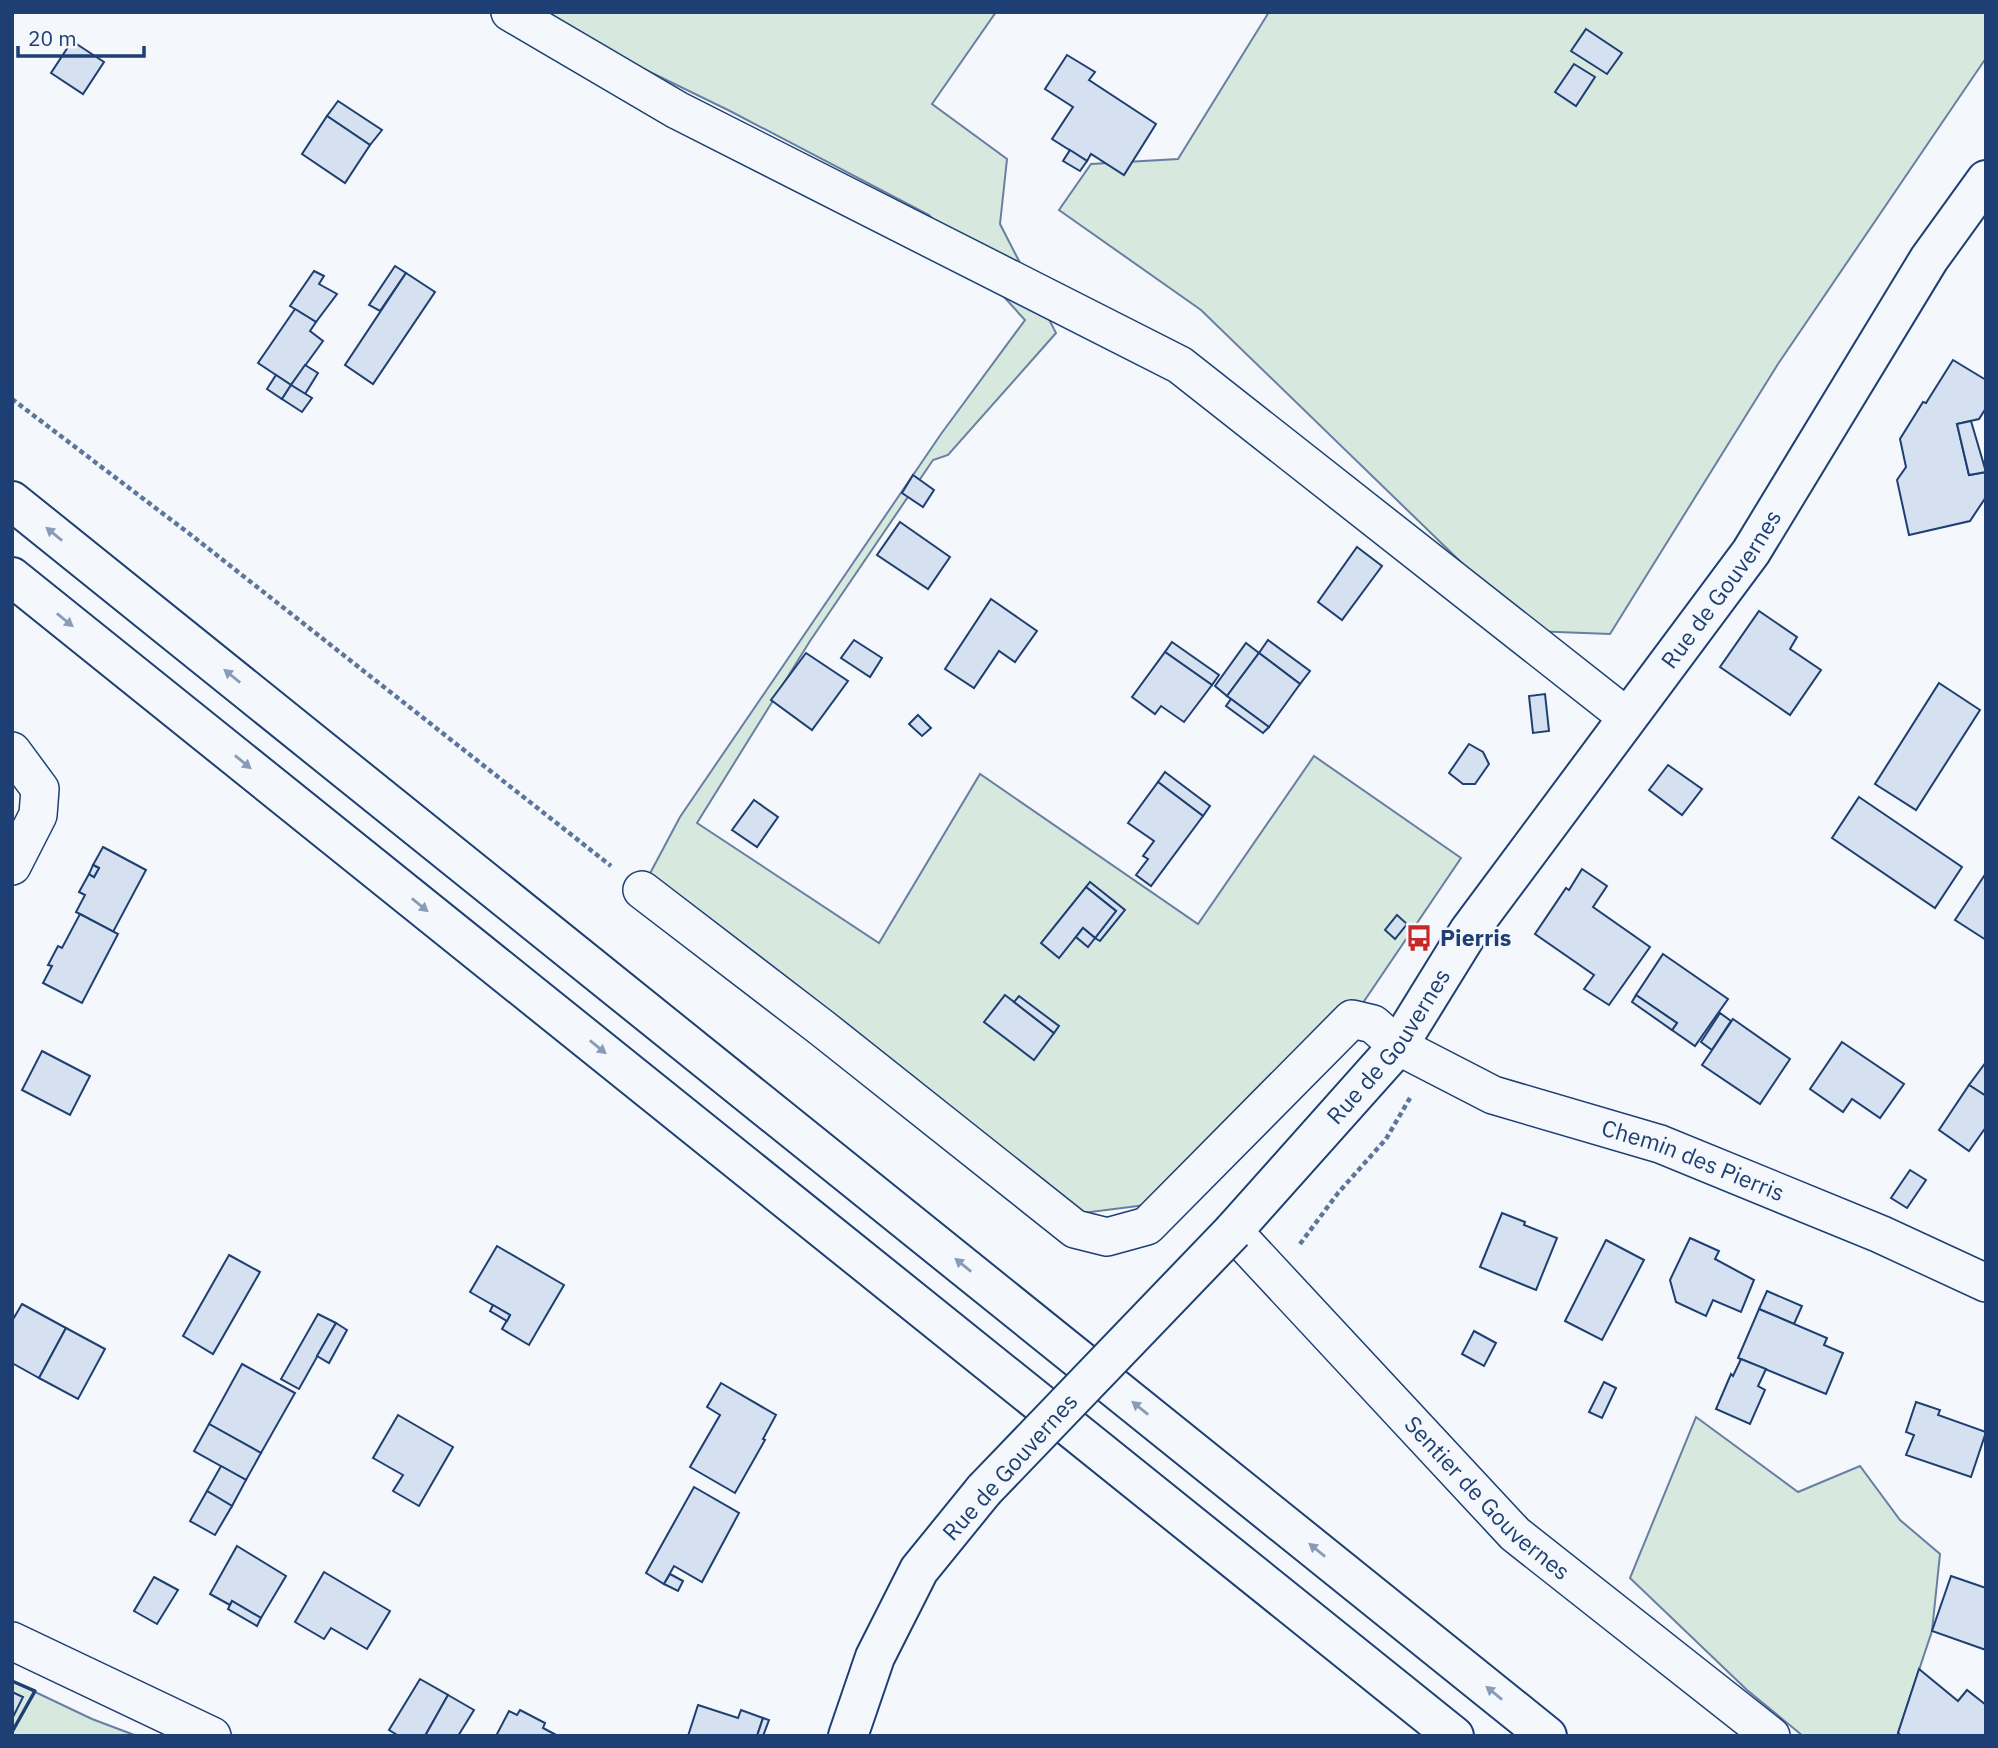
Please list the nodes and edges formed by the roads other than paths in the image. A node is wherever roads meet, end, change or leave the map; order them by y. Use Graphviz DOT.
graph roads {
  1 [pos="510,12"];
  2 [pos="1986,180"];
  3 [pos="12,501"];
  4 [pos="12,577"];
  5 [pos="1627,718"];
  6 [pos="12,751"];
  7 [pos="12,866"];
  8 [pos="642,890"];
  9 [pos="1398,1046"];
  10 [pos="1233,1231"];
  11 [pos="1986,1283"];
  12 [pos="12,1641"];
  13 [pos="212,1736"];
  14 [pos="848,1736"];
  15 [pos="1454,1736"];
  16 [pos="1547,1736"];
  17 [pos="1771,1736"];
  1 -- 5 [label="street"];
  2 -- 5 [label="main road, Rue de Gouvernes"];
  16 -- 3 [label="main road, one-way"];
  4 -- 15 [label="main road, one-way"];
  5 -- 9 [label="main road, Rue de Gouvernes"];
  6 -- 7 [label="street"];
  8 -- 9 [label="street, Chemin des Pierris"];
  9 -- 10 [label="main road, Rue de Gouvernes"];
  9 -- 11 [label="street, Chemin des Pierris"];
  10 -- 14 [label="main road, Rue de Gouvernes, bridge"];
  10 -- 17 [label="street, Sentier de Gouvernes"];
  12 -- 13 [label="street"];
}
